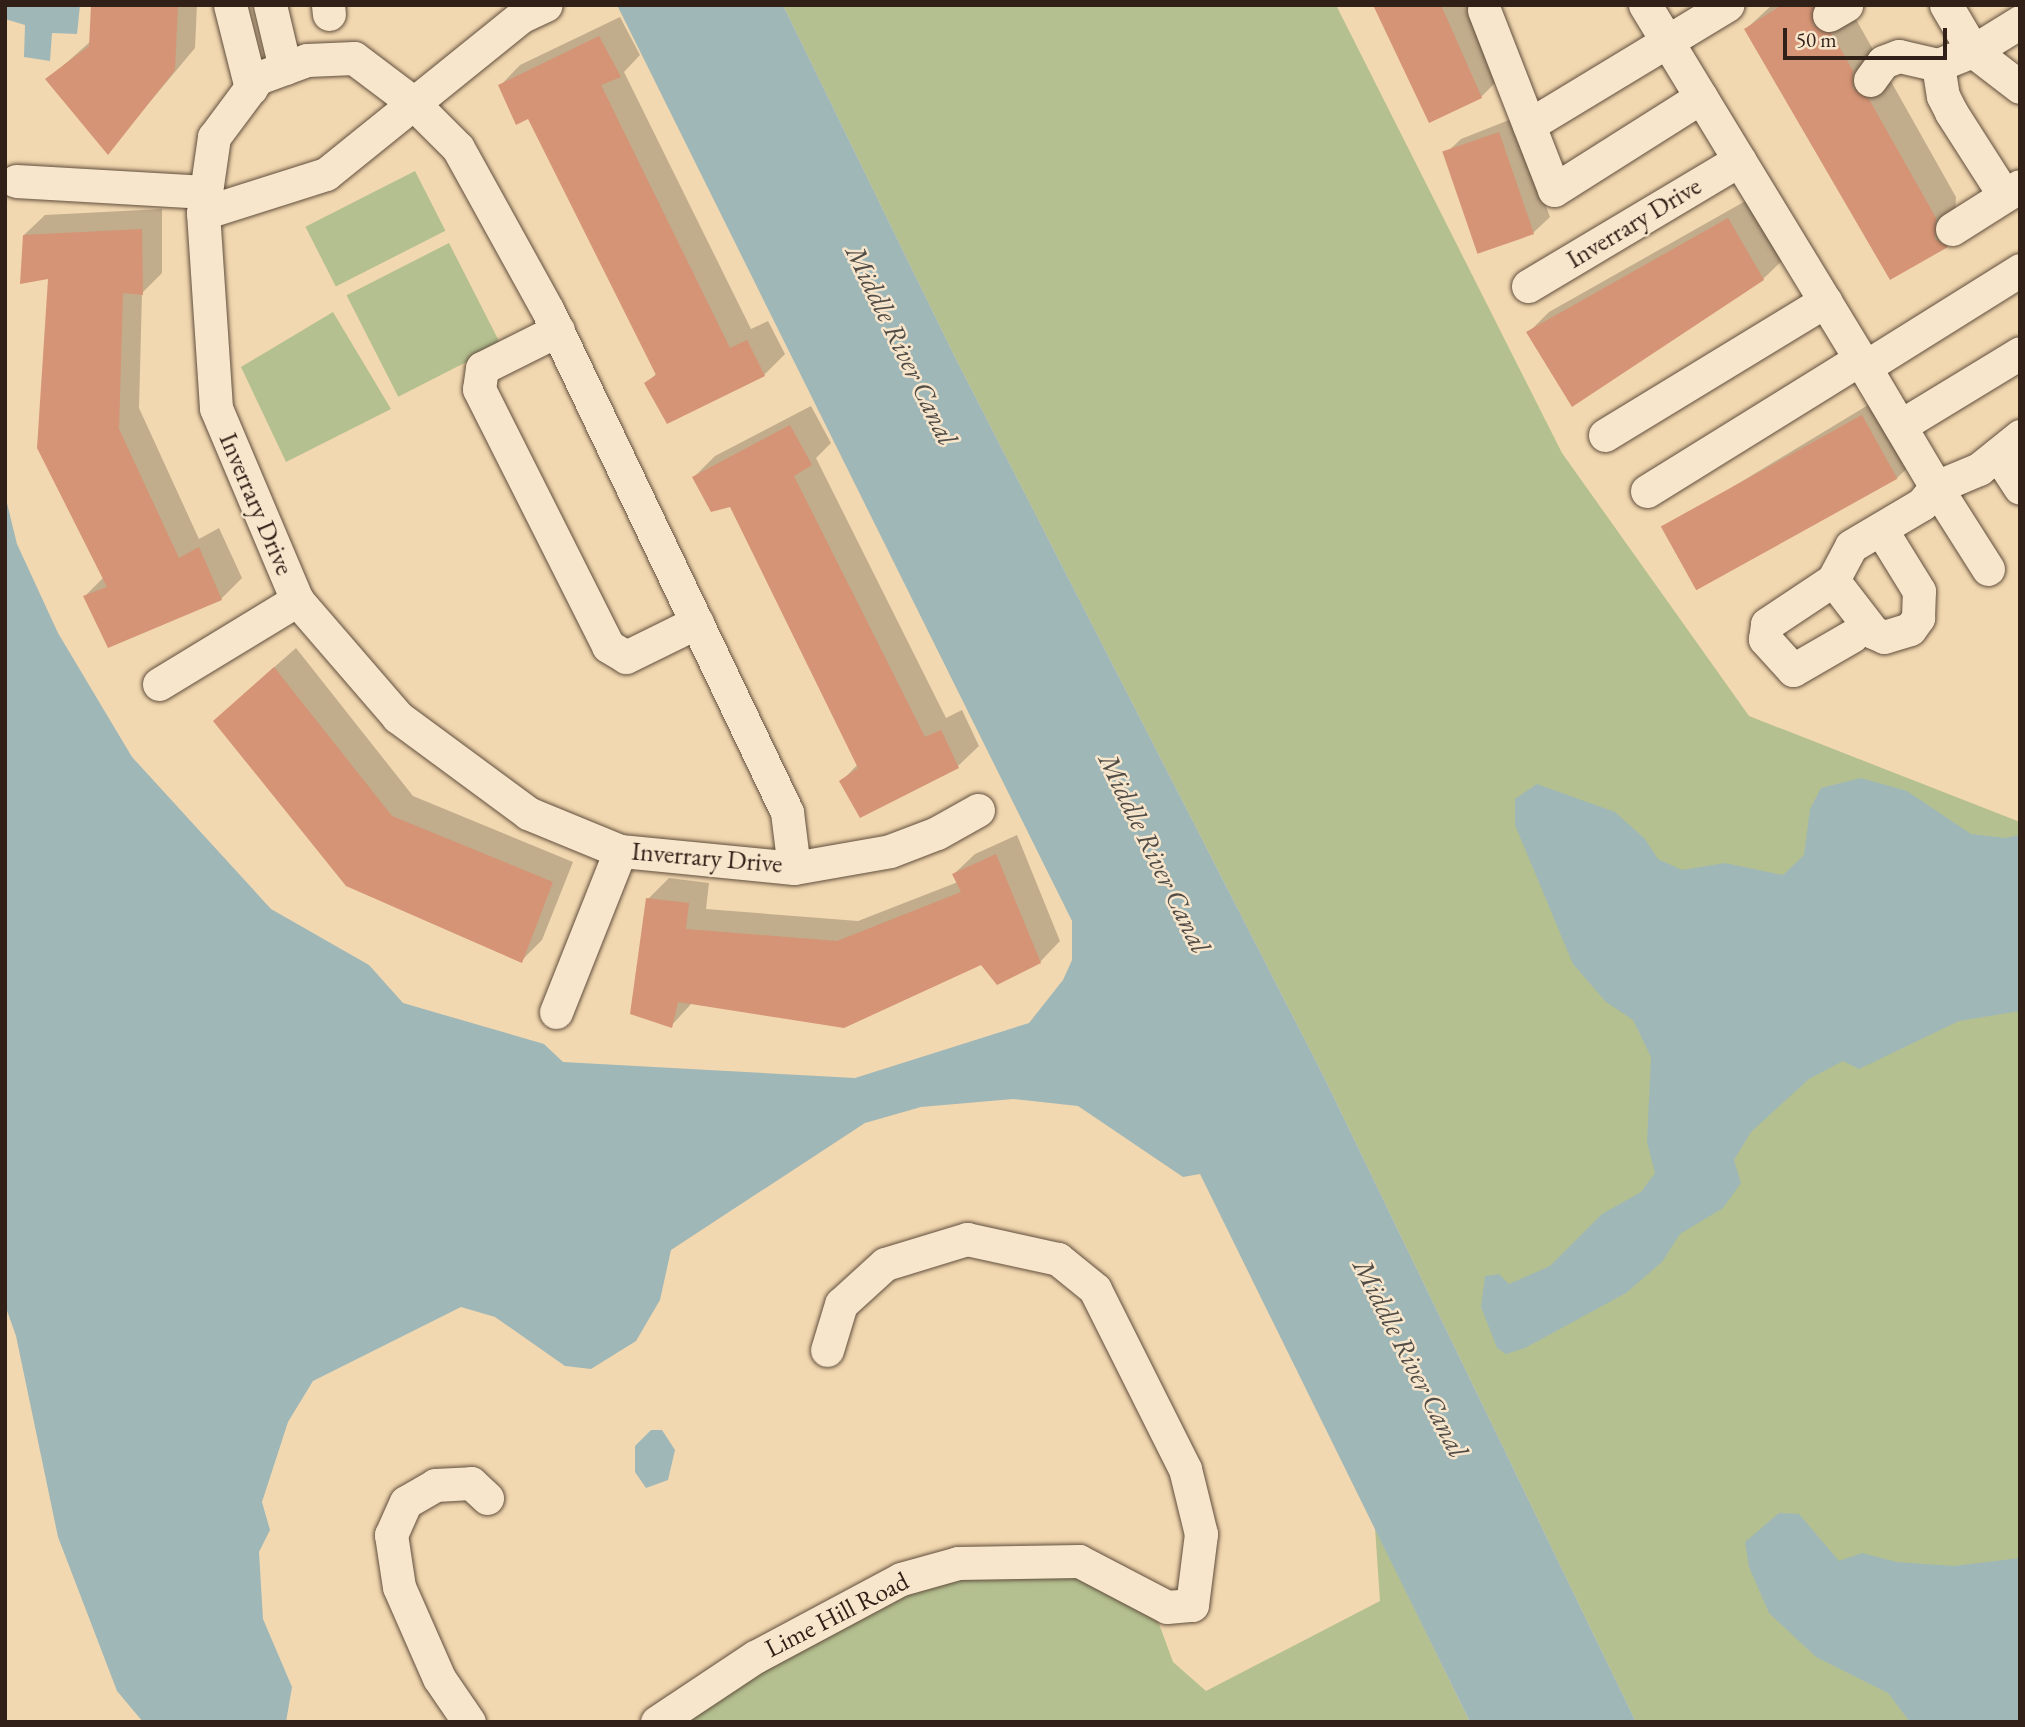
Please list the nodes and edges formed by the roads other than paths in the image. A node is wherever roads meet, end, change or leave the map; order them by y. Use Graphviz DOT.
graph roads {
  1 [pos="230,5"];
  2 [pos="270,5"];
  3 [pos="546,5"];
  4 [pos="1644,5"];
  5 [pos="1727,5"];
  6 [pos="1946,5"];
  7 [pos="1486,7"];
  8 [pos="2020,22"];
  9 [pos="1667,41"];
  10 [pos="1973,51"];
  11 [pos="1938,65"];
  12 [pos="285,68"];
  13 [pos="1870,80"];
  14 [pos="2020,87"];
  15 [pos="251,88"];
  16 [pos="1702,97"];
  17 [pos="411,101"];
  18 [pos="1529,125"];
  19 [pos="1739,160"];
  20 [pos="16,181"];
  21 [pos="2012,190"];
  22 [pos="204,203"];
  23 [pos="1952,229"];
  24 [pos="2020,270"];
  25 [pos="1528,286"];
  26 [pos="1825,302"];
  27 [pos="558,330"];
  28 [pos="2020,353"];
  29 [pos="1862,363"];
  30 [pos="1900,426"];
  31 [pos="1605,435"];
  32 [pos="2009,445"];
  33 [pos="1936,487"];
  34 [pos="2020,488"];
  35 [pos="1647,492"];
  36 [pos="1882,531"];
  37 [pos="1988,569"];
  38 [pos="1833,580"];
  39 [pos="297,600"];
  40 [pos="697,622"];
  41 [pos="1852,636"];
  42 [pos="159,684"];
  43 [pos="978,810"];
  44 [pos="620,851"];
  45 [pos="794,868"];
  46 [pos="556,1012"];
  47 [pos="827,1350"];
  48 [pos="487,1498"];
  49 [pos="469,1722"];
  50 [pos="657,1722"];
  1 -- 15 [label="street"];
  2 -- 12 [label="street"];
  3 -- 17 [label="street"];
  4 -- 9 [label="street"];
  5 -- 9 [label="street"];
  6 -- 10 [label="street"];
  7 -- 18 [label="street"];
  8 -- 10 [label="street"];
  9 -- 16 [label="street"];
  9 -- 18 [label="street"];
  10 -- 11 [label="street"];
  10 -- 14 [label="street"];
  11 -- 13 [label="street"];
  11 -- 21 [label="street"];
  12 -- 15 [label="street, Inverrary Drive"];
  12 -- 17 [label="street, Inverrary Drive"];
  15 -- 22 [label="street, Inverrary Drive"];
  16 -- 18 [label="street"];
  16 -- 19 [label="street"];
  17 -- 22 [label="street"];
  17 -- 27 [label="street, Inverrary Drive"];
  19 -- 25 [label="street, Inverrary Drive"];
  19 -- 26 [label="street"];
  20 -- 22 [label="street"];
  21 -- 23 [label="street"];
  22 -- 39 [label="street, Inverrary Drive"];
  24 -- 29 [label="street"];
  26 -- 29 [label="street"];
  26 -- 31 [label="street"];
  27 -- 40 [label="street, Inverrary Drive"];
  27 -- 40 [label="street"];
  28 -- 30 [label="street"];
  29 -- 30 [label="street"];
  29 -- 35 [label="street"];
  30 -- 33 [label="street"];
  32 -- 33 [label="street"];
  32 -- 34 [label="street"];
  33 -- 36 [label="street"];
  33 -- 37 [label="street"];
  36 -- 38 [label="street"];
  36 -- 38 [label="street"];
  38 -- 41 [label="street"];
  39 -- 42 [label="street"];
  39 -- 44 [label="street, Inverrary Drive"];
  40 -- 45 [label="street, Inverrary Drive"];
  43 -- 45 [label="street"];
  44 -- 45 [label="street, Inverrary Drive"];
  44 -- 46 [label="street"];
  47 -- 50 [label="street, Lime Hill Road"];
  48 -- 49 [label="street"];
}
